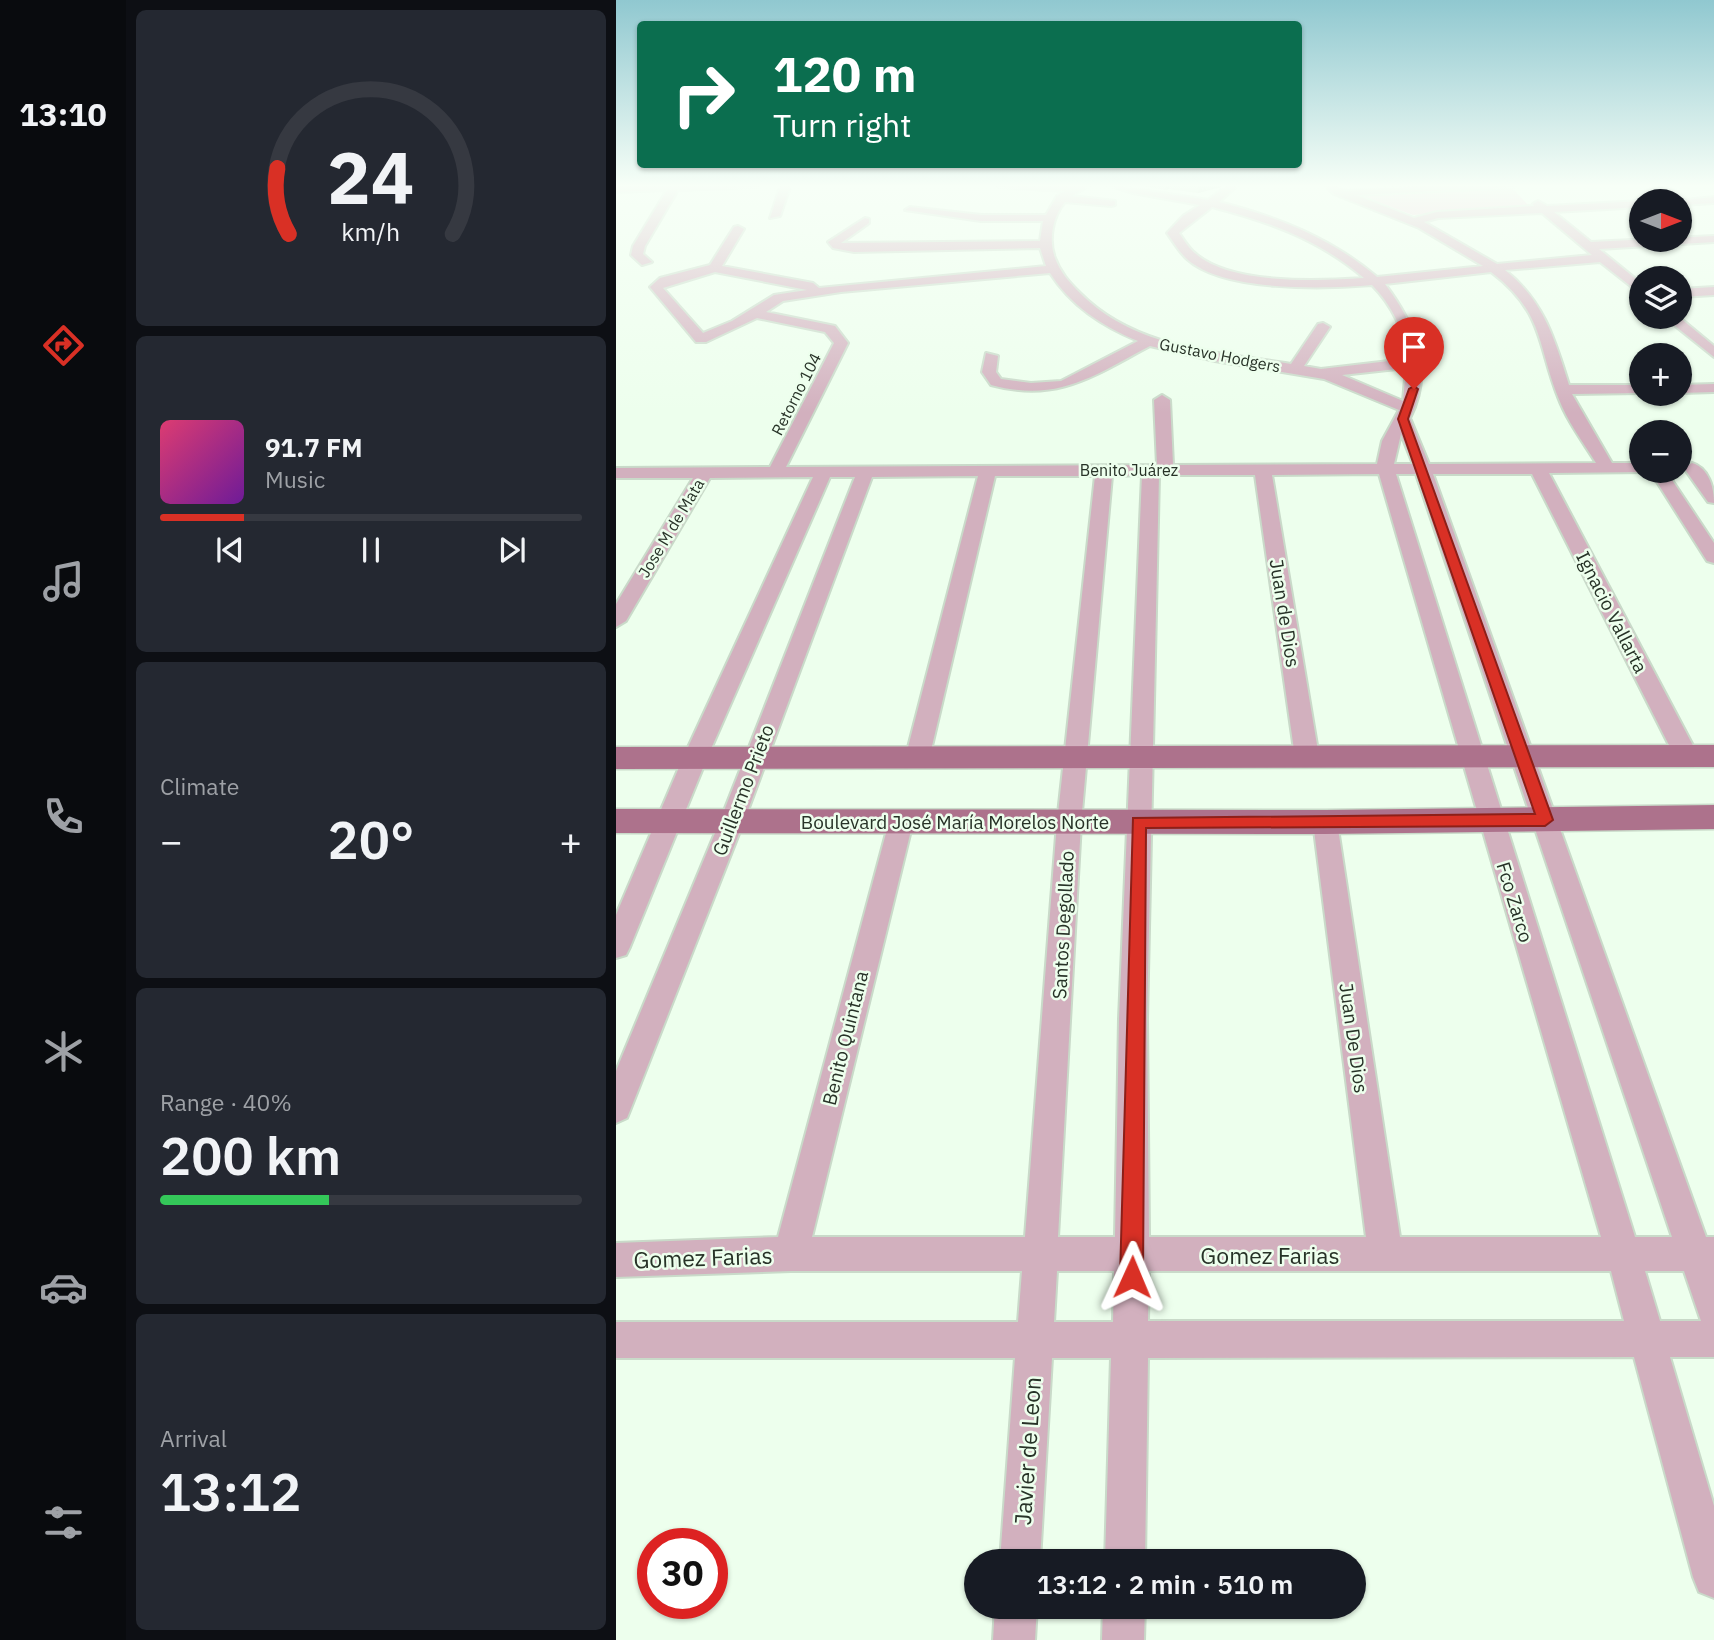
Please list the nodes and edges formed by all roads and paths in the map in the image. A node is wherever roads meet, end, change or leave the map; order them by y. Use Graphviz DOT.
graph roads {
  1 [pos="719,261"];
  2 [pos="1050,261"];
  3 [pos="1194,261"];
  4 [pos="1350,261"];
  5 [pos="1482,261"];
  6 [pos="1575,261"];
  7 [pos="1606,261"];
  8 [pos="715,268"];
  9 [pos="1492,268"];
  10 [pos="1053,269"];
  11 [pos="1377,280"];
  12 [pos="1629,280"];
  13 [pos="800,285"];
  14 [pos="841,288"];
  15 [pos="1714,291"];
  16 [pos="1692,292"];
  17 [pos="779,298"];
  18 [pos="754,313"];
  19 [pos="1323,327"];
  20 [pos="1685,329"];
  21 [pos="1149,341"];
  22 [pos="1714,353"];
  23 [pos="991,356"];
  24 [pos="1413,363"];
  25 [pos="1294,370"];
  26 [pos="1321,373"];
  27 [pos="1692,388"];
  28 [pos="1714,388"];
  29 [pos="1629,389"];
  30 [pos="1562,390"];
  31 [pos="1162,400"];
  32 [pos="1405,413"];
  33 [pos="1385,467"];
  34 [pos="1422,467"];
  35 [pos="1714,467"];
  36 [pos="1538,468"];
  37 [pos="1607,468"];
  38 [pos="1629,468"];
  39 [pos="1692,468"];
  40 [pos="1263,469"];
  41 [pos="825,470"];
  42 [pos="866,470"];
  43 [pos="988,470"];
  44 [pos="1104,470"];
  45 [pos="1158,470"];
  46 [pos="705,471"];
  47 [pos="776,471"];
  48 [pos="616,472"];
  49 [pos="1692,474"];
  50 [pos="1666,483"];
  51 [pos="1714,498"];
  52 [pos="1714,556"];
  53 [pos="616,621"];
  54 [pos="1700,755"];
  55 [pos="1473,756"];
  56 [pos="1307,757"];
  57 [pos="1523,757"];
  58 [pos="616,758"];
  59 [pos="695,758"];
  60 [pos="755,758"];
  61 [pos="1074,758"];
  62 [pos="1142,758"];
  63 [pos="917,759"];
  64 [pos="1713,819"];
  65 [pos="1490,820"];
  66 [pos="1545,820"];
  67 [pos="616,821"];
  68 [pos="669,821"];
  69 [pos="732,821"];
  70 [pos="901,822"];
  71 [pos="1069,822"];
  72 [pos="1139,822"];
  73 [pos="1325,822"];
  74 [pos="616,947"];
  75 [pos="616,1108"];
  76 [pos="791,1254"];
  77 [pos="1040,1254"];
  78 [pos="1385,1254"];
  79 [pos="1623,1254"];
  80 [pos="1705,1254"];
  81 [pos="1132,1256"];
  82 [pos="616,1260"];
  83 [pos="1714,1309"];
  84 [pos="1646,1338"];
  85 [pos="1714,1339"];
  86 [pos="616,1340"];
  87 [pos="1035,1340"];
  88 [pos="1129,1341"];
  89 [pos="1021,1549"];
  90 [pos="1125,1549"];
  91 [pos="1714,1577"];
  92 [pos="1015,1619"];
  93 [pos="1124,1619"];
  94 [pos="1014,1640"];
  95 [pos="1123,1640"];
  1 -- 8 [label="street"];
  2 -- 10 [label="street, Gustavo Hodgers"];
  3 -- 11 [label="street"];
  4 -- 11 [label="street"];
  5 -- 9 [label="street"];
  6 -- 9 [label="street"];
  7 -- 12 [label="street"];
  8 -- 13 [label="street"];
  8 -- 18 [label="street"];
  9 -- 11 [label="street"];
  9 -- 30 [label="street"];
  10 -- 14 [label="street"];
  10 -- 21 [label="street, Gustavo Hodgers"];
  11 -- 24 [label="street"];
  13 -- 14 [label="street"];
  13 -- 17 [label="street"];
  14 -- 17 [label="street"];
  15 -- 16 [label="street"];
  17 -- 18 [label="street"];
  18 -- 47 [label="street, Retorno 104"];
  19 -- 25 [label="street"];
  20 -- 22 [label="street"];
  21 -- 23 [label="street"];
  21 -- 25 [label="street, Gustavo Hodgers"];
  24 -- 26 [label="street"];
  24 -- 32 [label="street"];
  25 -- 26 [label="street, Gustavo Hodgers"];
  26 -- 32 [label="street, Gustavo Hodgers"];
  27 -- 28 [label="street"];
  29 -- 30 [label="street"];
  30 -- 37 [label="street"];
  31 -- 45 [label="street"];
  32 -- 33 [label="street"];
  32 -- 34 [label="street"];
  33 -- 34 [label="street, Benito Juárez"];
  33 -- 40 [label="street, Benito Juárez"];
  33 -- 55 [label="street, Fco Zarco"];
  34 -- 36 [label="street, Benito Juárez"];
  34 -- 57 [label="street"];
  35 -- 39 [label="street"];
  36 -- 37 [label="street, Benito Juárez"];
  36 -- 54 [label="street, Ignacio Vallarta"];
  37 -- 38 [label="street, Benito Juárez"];
  40 -- 45 [label="street, Benito Juárez"];
  40 -- 56 [label="street, Juan de Dios"];
  41 -- 42 [label="street, Benito Juárez"];
  41 -- 47 [label="street, Benito Juárez"];
  41 -- 59 [label="street"];
  42 -- 43 [label="street, Benito Juárez"];
  42 -- 60 [label="street, Guillermo Prieto"];
  43 -- 44 [label="street, Benito Juárez"];
  43 -- 63 [label="street"];
  44 -- 45 [label="street, Benito Juárez"];
  44 -- 61 [label="street, Santos Degollado"];
  45 -- 62 [label="street"];
  46 -- 47 [label="street, Benito Juárez"];
  46 -- 48 [label="street, Benito Juárez"];
  46 -- 53 [label="street, Jose M de Mata"];
  49 -- 51 [label="street"];
  50 -- 52 [label="street"];
  54 -- 57 [label="main road"];
  55 -- 56 [label="main road"];
  55 -- 57 [label="main road"];
  55 -- 65 [label="street, Fco Zarco"];
  56 -- 62 [label="main road"];
  57 -- 66 [label="street"];
  58 -- 59 [label="main road"];
  59 -- 60 [label="main road"];
  59 -- 68 [label="street"];
  60 -- 63 [label="main road"];
  60 -- 69 [label="street, Guillermo Prieto"];
  61 -- 62 [label="main road"];
  61 -- 63 [label="main road"];
  61 -- 71 [label="street, Santos Degollado"];
  62 -- 72 [label="street"];
  64 -- 66 [label="main road, Boulevard José María Morelos Norte"];
  65 -- 66 [label="main road, Boulevard José María Morelos Norte"];
  65 -- 73 [label="main road, Boulevard José María Morelos Norte"];
  65 -- 79 [label="street, Fco Zarco"];
  66 -- 80 [label="street"];
  67 -- 68 [label="main road, Boulevard José María Morelos Norte"];
  68 -- 69 [label="main road, Boulevard José María Morelos Norte"];
  68 -- 74 [label="street"];
  69 -- 70 [label="main road, Boulevard José María Morelos Norte"];
  69 -- 75 [label="street, Guillermo Prieto"];
  70 -- 71 [label="main road, Boulevard José María Morelos Norte"];
  70 -- 76 [label="street, Benito Quintana"];
  71 -- 72 [label="main road, Boulevard José María Morelos Norte"];
  71 -- 77 [label="street, Santos Degollado"];
  72 -- 73 [label="main road, Boulevard José María Morelos Norte"];
  72 -- 81 [label="street"];
  73 -- 78 [label="street, Juan De Dios"];
  76 -- 77 [label="street, Gomez Farias"];
  76 -- 82 [label="street, Gomez Farias"];
  77 -- 81 [label="street, Gomez Farias"];
  77 -- 87 [label="street, Santos Degollado"];
  78 -- 79 [label="street, Gomez Farias"];
  78 -- 81 [label="street, Gomez Farias"];
  79 -- 80 [label="street, Gomez Farias"];
  79 -- 84 [label="street, Fco Zarco"];
  80 -- 83 [label="street"];
  81 -- 88 [label="street"];
  84 -- 85 [label="street"];
  84 -- 88 [label="street"];
  84 -- 91 [label="street, Fco Zarco"];
  86 -- 87 [label="street"];
  87 -- 88 [label="street"];
  87 -- 89 [label="street, Javier de Leon"];
  88 -- 90 [label="street"];
  92 -- 94 [label="street"];
  93 -- 95 [label="street"];
}
